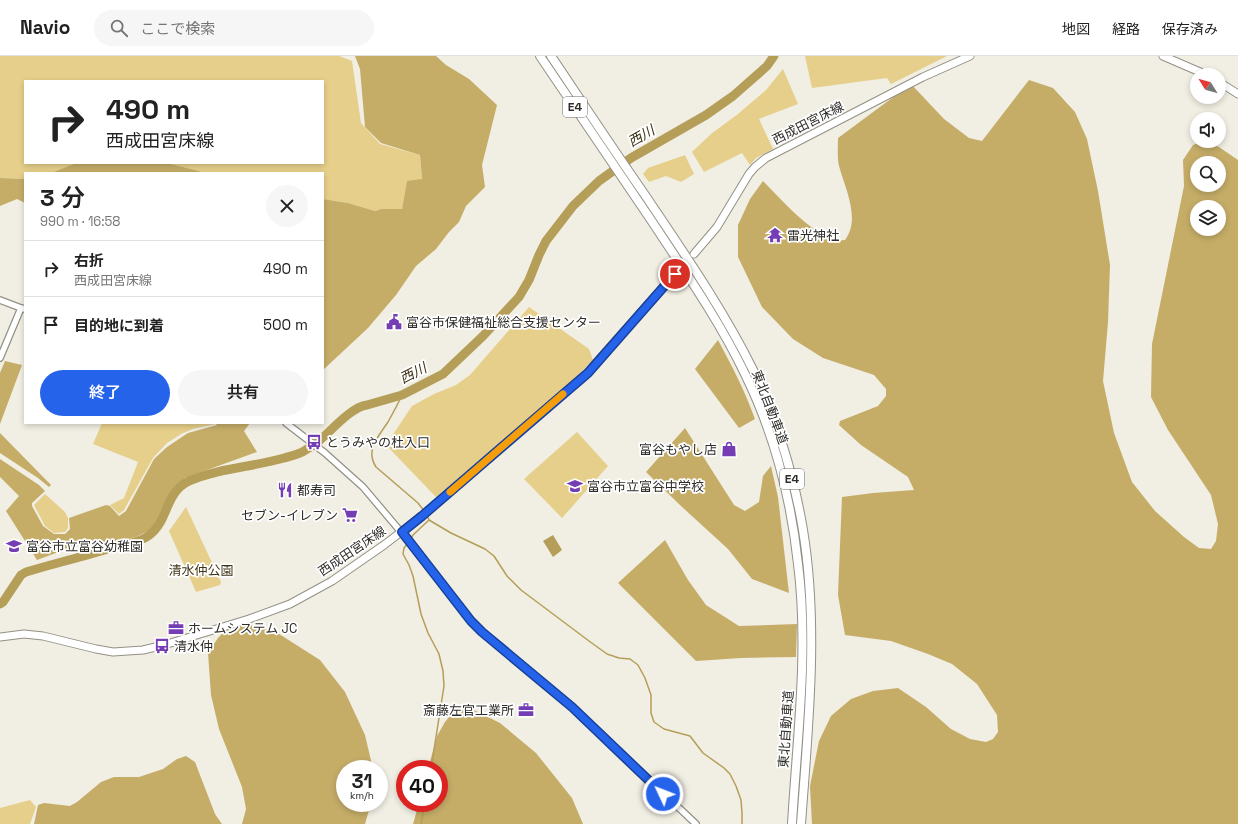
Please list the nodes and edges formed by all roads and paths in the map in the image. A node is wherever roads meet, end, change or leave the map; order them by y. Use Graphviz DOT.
graph roads {
  1 [pos="540,56"];
  2 [pos="551,56"];
  3 [pos="970,56"];
  4 [pos="1164,56"];
  5 [pos="1191,68"];
  6 [pos="1226,86"];
  7 [pos="1238,94"];
  8 [pos="613,156"];
  9 [pos="628,178"];
  10 [pos="694,254"];
  11 [pos="675,274"];
  12 [pos="0,300"];
  13 [pos="23,309"];
  14 [pos="0,358"];
  15 [pos="287,424"];
  16 [pos="402,532"];
  17 [pos="0,637"];
  18 [pos="696,824"];
  19 [pos="792,824"];
  20 [pos="801,824"];
  1 -- 8 [label="highway, 東北自動車道 / E4"];
  2 -- 8 [label="highway, 東北自動車道 / E4"];
  3 -- 10 [label="main road, 西成田宮床線"];
  4 -- 5 [label="main road"];
  6 -- 7 [label="main road"];
  8 -- 9 [label="highway, 東北自動車道 / E4"];
  9 -- 19 [label="highway, 東北自動車道 / E4"];
  9 -- 20 [label="highway, 東北自動車道 / E4"];
  11 -- 16 [label="main road, 西成田宮床線"];
  12 -- 13 [label="street"];
  13 -- 14 [label="street"];
  15 -- 16 [label="street"];
  16 -- 17 [label="main road, 西成田宮床線"];
  16 -- 18 [label="street"];
}
